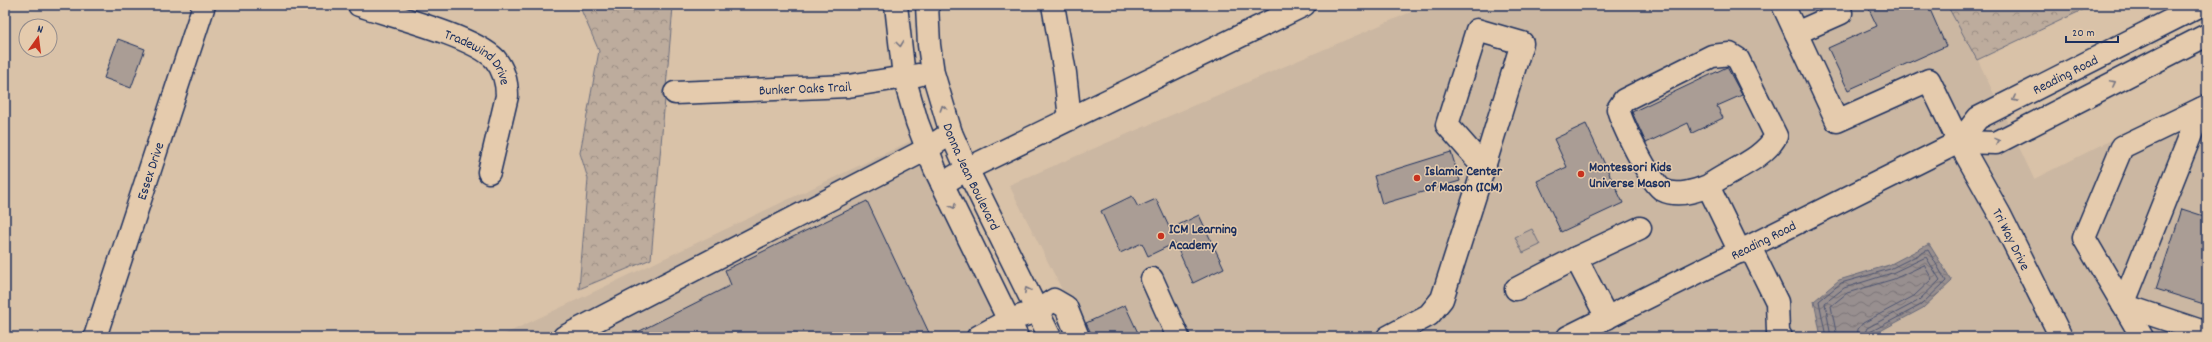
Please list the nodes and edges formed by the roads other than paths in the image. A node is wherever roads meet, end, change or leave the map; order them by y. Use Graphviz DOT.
graph roads {
  1 [pos="204,5"];
  2 [pos="359,5"];
  3 [pos="896,5"];
  4 [pos="927,5"];
  5 [pos="1053,5"];
  6 [pos="1304,5"];
  7 [pos="1783,5"];
  8 [pos="1838,5"];
  9 [pos="2201,5"];
  10 [pos="1796,33"];
  11 [pos="2207,36"];
  12 [pos="934,73"];
  13 [pos="904,77"];
  14 [pos="675,93"];
  15 [pos="2204,107"];
  16 [pos="1070,119"];
  17 [pos="951,133"];
  18 [pos="1959,142"];
  19 [pos="927,149"];
  20 [pos="1484,167"];
  21 [pos="967,169"];
  22 [pos="489,172"];
  23 [pos="942,184"];
  24 [pos="1708,186"];
  25 [pos="1640,228"];
  26 [pos="1745,250"];
  27 [pos="1576,258"];
  28 [pos="1152,279"];
  29 [pos="1516,289"];
  30 [pos="2123,305"];
  31 [pos="1037,311"];
  32 [pos="1607,318"];
  33 [pos="1013,329"];
  34 [pos="2207,333"];
  35 [pos="1775,335"];
  36 [pos="95,337"];
  37 [pos="564,337"];
  38 [pos="978,337"];
  39 [pos="1050,337"];
  40 [pos="1078,337"];
  41 [pos="1178,337"];
  42 [pos="1388,337"];
  43 [pos="1568,337"];
  44 [pos="2061,337"];
  45 [pos="2142,337"];
  1 -- 36 [label="street, Essex Drive"];
  2 -- 22 [label="street, Tradewind Drive"];
  3 -- 13 [label="street, Donna Jean Boulevard, one-way"];
  4 -- 12 [label="street, Donna Jean Boulevard"];
  5 -- 16 [label="street"];
  6 -- 16 [label="street"];
  7 -- 10 [label="street"];
  8 -- 10 [label="street"];
  9 -- 18 [label="street, Reading Road, one-way"];
  10 -- 18 [label="street, Tri Way Drive"];
  18 -- 11 [label="street, Reading Road, one-way"];
  12 -- 13 [label="street, Bunker Oaks Trail"];
  17 -- 12 [label="street, Donna Jean Boulevard, one-way"];
  13 -- 14 [label="street, Bunker Oaks Trail"];
  13 -- 19 [label="street, Donna Jean Boulevard"];
  15 -- 30 [label="street"];
  15 -- 30 [label="street"];
  16 -- 21 [label="street"];
  17 -- 19 [label="street"];
  17 -- 21 [label="street, Donna Jean Boulevard"];
  18 -- 26 [label="street, Reading Road"];
  18 -- 44 [label="street, Tri Way Drive"];
  19 -- 23 [label="street, Donna Jean Boulevard"];
  19 -- 37 [label="street"];
  20 -- 20 [label="street"];
  20 -- 42 [label="street"];
  21 -- 23 [label="street"];
  31 -- 21 [label="street, Donna Jean Boulevard, one-way"];
  23 -- 33 [label="street, Donna Jean Boulevard, one-way"];
  24 -- 24 [label="street"];
  24 -- 26 [label="street"];
  25 -- 27 [label="street"];
  26 -- 32 [label="street, Reading Road"];
  26 -- 35 [label="street"];
  27 -- 29 [label="street"];
  27 -- 32 [label="street"];
  28 -- 41 [label="street"];
  30 -- 34 [label="street"];
  30 -- 45 [label="street"];
  31 -- 33 [label="street"];
  31 -- 39 [label="street, Donna Jean Boulevard"];
  31 -- 40 [label="street"];
  32 -- 43 [label="street, Reading Road"];
  33 -- 38 [label="street"];
}
